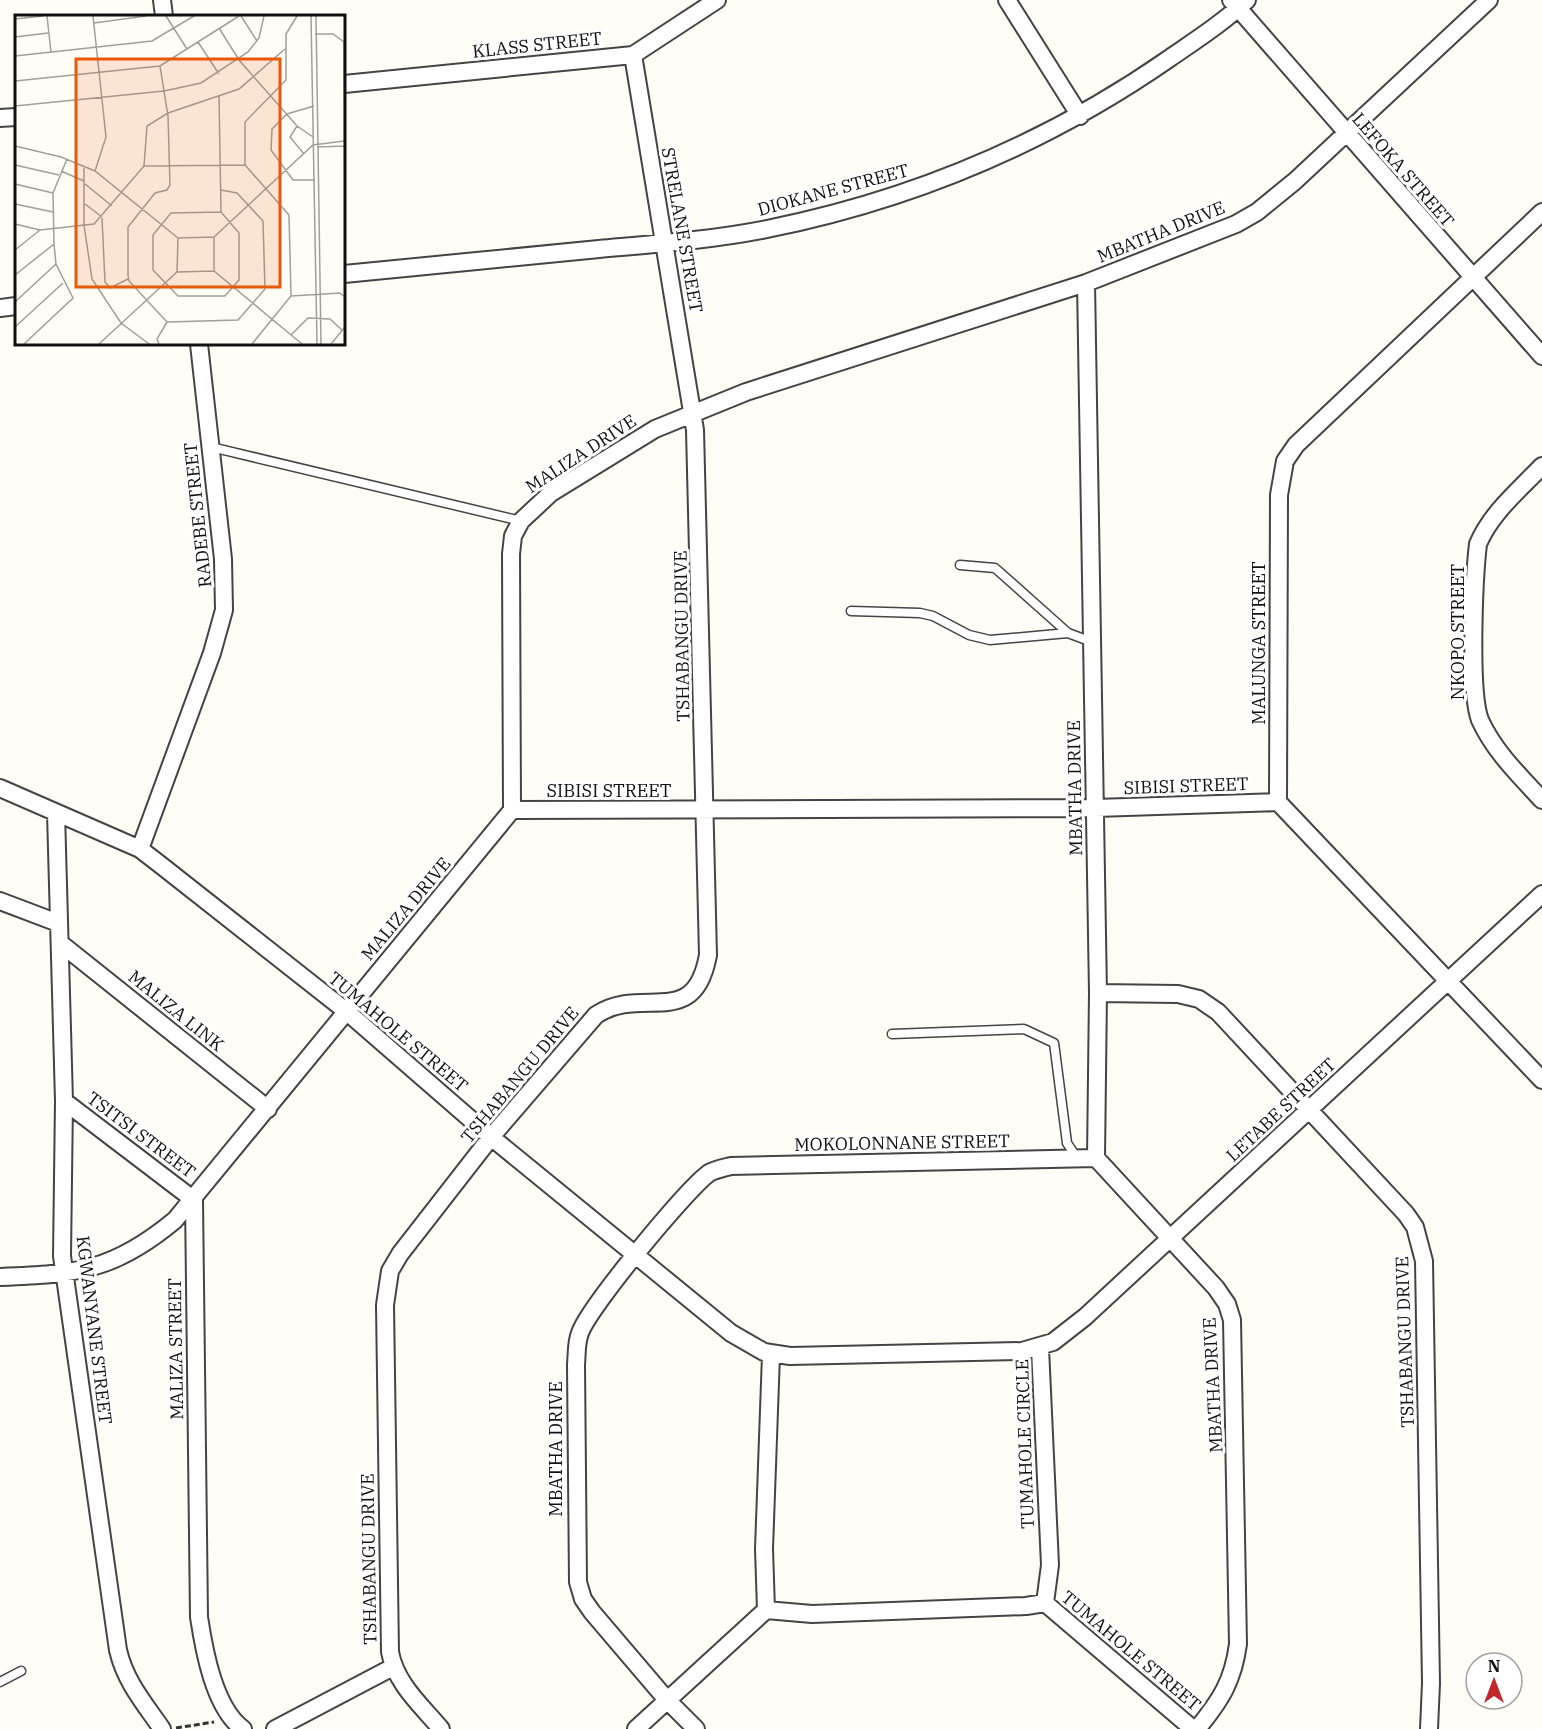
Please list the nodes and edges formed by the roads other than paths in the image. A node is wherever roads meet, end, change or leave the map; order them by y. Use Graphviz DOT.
graph roads {
  1 [pos="162,0"];
  2 [pos="717,0"];
  3 [pos="1007,0"];
  4 [pos="1489,0"];
  5 [pos="1238,3"];
  6 [pos="164,15"];
  7 [pos="633,55"];
  8 [pos="345,84"];
  9 [pos="1080,116"];
  10 [pos="15,117"];
  11 [pos="0,118"];
  12 [pos="1345,133"];
  13 [pos="1542,212"];
  14 [pos="663,243"];
  15 [pos="345,274"];
  16 [pos="1471,278"];
  17 [pos="1086,283"];
  18 [pos="15,306"];
  19 [pos="0,308"];
  20 [pos="199,345"];
  21 [pos="1542,356"];
  22 [pos="694,411"];
  23 [pos="211,447"];
  24 [pos="1542,466"];
  25 [pos="521,521"];
  26 [pos="960,566"];
  27 [pos="850,611"];
  28 [pos="1068,633"];
  29 [pos="1092,642"];
  30 [pos="0,788"];
  31 [pos="1542,800"];
  32 [pos="1278,802"];
  33 [pos="1096,808"];
  34 [pos="512,810"];
  35 [pos="705,810"];
  36 [pos="56,813"];
  37 [pos="140,849"];
  38 [pos="1542,894"];
  39 [pos="0,901"];
  40 [pos="58,923"];
  41 [pos="60,943"];
  42 [pos="1449,981"];
  43 [pos="1098,993"];
  44 [pos="346,1011"];
  45 [pos="892,1034"];
  46 [pos="1542,1080"];
  47 [pos="64,1101"];
  48 [pos="1310,1108"];
  49 [pos="268,1109"];
  50 [pos="491,1137"];
  51 [pos="1077,1158"];
  52 [pos="1096,1158"];
  53 [pos="710,1172"];
  54 [pos="194,1200"];
  55 [pos="1172,1238"];
  56 [pos="636,1255"];
  57 [pos="64,1275"];
  58 [pos="0,1277"];
  59 [pos="1040,1348"];
  60 [pos="771,1355"];
  61 [pos="1045,1603"];
  62 [pos="766,1610"];
  63 [pos="393,1667"];
  64 [pos="21,1671"];
  65 [pos="0,1682"];
  66 [pos="667,1700"];
  67 [pos="238,1724"];
  68 [pos="162,1729"];
  69 [pos="275,1729"];
  70 [pos="441,1729"];
  71 [pos="636,1729"];
  72 [pos="696,1729"];
  73 [pos="1195,1729"];
  74 [pos="1429,1729"];
  1 -- 6 [label="street"];
  2 -- 7 [label="street, KLASS STREET"];
  3 -- 9 [label="street"];
  4 -- 12 [label="street, MBATHA DRIVE"];
  5 -- 9 [label="street, DIOKANE STREET"];
  5 -- 12 [label="street, LEFOKA STREET"];
  7 -- 8 [label="street, KLASS STREET"];
  7 -- 14 [label="street, STRELANE STREET"];
  9 -- 14 [label="street, DIOKANE STREET"];
  10 -- 11 [label="street"];
  12 -- 16 [label="street, LEFOKA STREET"];
  12 -- 17 [label="street, MBATHA DRIVE"];
  13 -- 16 [label="street, MALUNGA STREET"];
  14 -- 15 [label="street, DIOKANE STREET"];
  14 -- 22 [label="street, STRELANE STREET"];
  16 -- 21 [label="street, LEFOKA STREET"];
  16 -- 32 [label="street, MALUNGA STREET"];
  17 -- 22 [label="street, MALIZA DRIVE"];
  17 -- 29 [label="street, MBATHA DRIVE"];
  18 -- 19 [label="street"];
  20 -- 23 [label="street, RADEBE STREET"];
  22 -- 25 [label="street, MALIZA DRIVE"];
  22 -- 35 [label="street, TSHABANGU DRIVE"];
  23 -- 25 [label="lane"];
  23 -- 37 [label="street, RADEBE STREET"];
  24 -- 31 [label="street, NKOPO STREET"];
  25 -- 34 [label="street, MALIZA DRIVE"];
  26 -- 28 [label="lane"];
  27 -- 28 [label="lane"];
  28 -- 29 [label="lane"];
  29 -- 33 [label="street, MBATHA DRIVE"];
  30 -- 36 [label="street, TUMAHOLE STREET"];
  32 -- 33 [label="street, SIBISI STREET"];
  32 -- 42 [label="street"];
  33 -- 35 [label="street, SIBISI STREET"];
  33 -- 43 [label="street, MBATHA DRIVE"];
  34 -- 35 [label="street, SIBISI STREET"];
  34 -- 44 [label="street, MALIZA DRIVE"];
  35 -- 50 [label="street, TSHABANGU DRIVE"];
  36 -- 37 [label="street, TUMAHOLE STREET"];
  36 -- 40 [label="street, KGWANYANE STREET"];
  37 -- 44 [label="street, TUMAHOLE STREET"];
  38 -- 42 [label="street, LETABE STREET"];
  39 -- 40 [label="street"];
  40 -- 41 [label="street, KGWANYANE STREET"];
  41 -- 47 [label="street, KGWANYANE STREET"];
  41 -- 49 [label="street, MALIZA LINK"];
  42 -- 46 [label="street"];
  42 -- 48 [label="street, LETABE STREET"];
  43 -- 48 [label="street, TSHABANGU DRIVE"];
  43 -- 52 [label="street, MBATHA DRIVE"];
  44 -- 49 [label="street"];
  44 -- 50 [label="street, TUMAHOLE STREET"];
  45 -- 51 [label="lane"];
  47 -- 54 [label="street, TSITSI STREET"];
  47 -- 57 [label="street, KGWANYANE STREET"];
  48 -- 55 [label="street, LETABE STREET"];
  48 -- 74 [label="street, TSHABANGU DRIVE"];
  49 -- 54 [label="street"];
  50 -- 56 [label="street, TUMAHOLE STREET"];
  50 -- 63 [label="street, TSHABANGU DRIVE"];
  51 -- 52 [label="street, MOKOLONNANE STREET"];
  51 -- 53 [label="street, MOKOLONNANE STREET"];
  52 -- 55 [label="street, MBATHA DRIVE"];
  53 -- 56 [label="street, MBATHA DRIVE"];
  54 -- 57 [label="street, TSITSI STREET"];
  54 -- 67 [label="street, MALIZA STREET"];
  55 -- 59 [label="street, LETABE STREET"];
  55 -- 73 [label="street, MBATHA DRIVE"];
  56 -- 60 [label="street, TUMAHOLE STREET"];
  56 -- 66 [label="street, MBATHA DRIVE"];
  57 -- 58 [label="street, TSITSI STREET"];
  57 -- 68 [label="street, KGWANYANE STREET"];
  59 -- 60 [label="street, TUMAHOLE CIRCLE"];
  59 -- 61 [label="street, TUMAHOLE CIRCLE"];
  60 -- 62 [label="street"];
  61 -- 62 [label="street"];
  61 -- 73 [label="street, TUMAHOLE STREET"];
  62 -- 66 [label="street"];
  63 -- 69 [label="street"];
  63 -- 70 [label="street, TSHABANGU DRIVE"];
  64 -- 65 [label="lane"];
  66 -- 71 [label="street"];
  66 -- 72 [label="street, MBATHA DRIVE"];
}
